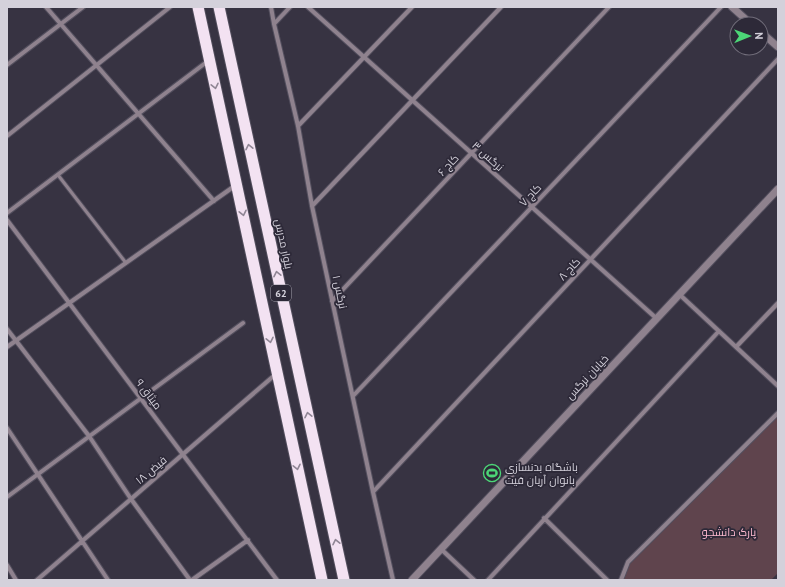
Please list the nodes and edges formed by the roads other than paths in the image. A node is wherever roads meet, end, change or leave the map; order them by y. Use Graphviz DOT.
graph roads {
  1 [pos="46,7"];
  2 [pos="83,7"];
  3 [pos="170,7"];
  4 [pos="198,7"];
  5 [pos="219,7"];
  6 [pos="271,7"];
  7 [pos="290,7"];
  8 [pos="308,7"];
  9 [pos="412,7"];
  10 [pos="501,7"];
  11 [pos="610,7"];
  12 [pos="721,7"];
  13 [pos="732,7"];
  14 [pos="742,16"];
  15 [pos="61,24"];
  16 [pos="274,24"];
  17 [pos="769,39"];
  18 [pos="778,47"];
  19 [pos="364,57"];
  20 [pos="778,58"];
  21 [pos="210,60"];
  22 [pos="7,65"];
  23 [pos="96,65"];
  24 [pos="413,100"];
  25 [pos="139,114"];
  26 [pos="298,126"];
  27 [pos="7,136"];
  28 [pos="472,153"];
  29 [pos="58,175"];
  30 [pos="236,185"];
  31 [pos="778,188"];
  32 [pos="214,201"];
  33 [pos="312,206"];
  34 [pos="532,207"];
  35 [pos="7,214"];
  36 [pos="7,220"];
  37 [pos="590,260"];
  38 [pos="126,263"];
  39 [pos="679,294"];
  40 [pos="332,301"];
  41 [pos="70,303"];
  42 [pos="778,303"];
  43 [pos="656,318"];
  44 [pos="243,323"];
  45 [pos="7,329"];
  46 [pos="719,331"];
  47 [pos="16,341"];
  48 [pos="7,347"];
  49 [pos="736,347"];
  50 [pos="277,373"];
  51 [pos="777,386"];
  52 [pos="353,396"];
  53 [pos="141,398"];
  54 [pos="778,413"];
  55 [pos="7,428"];
  56 [pos="89,436"];
  57 [pos="183,454"];
  58 [pos="38,474"];
  59 [pos="373,492"];
  60 [pos="7,497"];
  61 [pos="131,499"];
  62 [pos="544,518"];
  63 [pos="248,540"];
  64 [pos="82,542"];
  65 [pos="441,549"];
  66 [pos="7,565"];
  67 [pos="16,580"];
  68 [pos="37,580"];
  69 [pos="108,580"];
  70 [pos="191,580"];
  71 [pos="277,580"];
  72 [pos="322,580"];
  73 [pos="344,580"];
  74 [pos="393,580"];
  75 [pos="412,580"];
  76 [pos="474,580"];
  77 [pos="488,580"];
  78 [pos="607,580"];
  79 [pos="621,580"];
  1 -- 15 [label="street"];
  2 -- 15 [label="street"];
  3 -- 23 [label="street"];
  4 -- 21 [label="highway, 62"];
  73 -- 5 [label="highway, بلوار مدرس / 62, one-way"];
  6 -- 16 [label="street, نرگس ۱"];
  7 -- 16 [label="street"];
  8 -- 19 [label="street, نرگس ۳"];
  9 -- 19 [label="street"];
  10 -- 24 [label="street"];
  11 -- 28 [label="street, کاج ۶"];
  12 -- 34 [label="street, کاج ۷"];
  13 -- 14 [label="street"];
  15 -- 22 [label="street"];
  15 -- 23 [label="street"];
  16 -- 26 [label="street, نرگس ۱"];
  17 -- 18 [label="street"];
  19 -- 24 [label="street, نرگس ۳"];
  19 -- 26 [label="street"];
  20 -- 37 [label="street, کاج ۸"];
  21 -- 25 [label="street"];
  21 -- 30 [label="highway, 62, one-way"];
  23 -- 25 [label="street"];
  23 -- 27 [label="street"];
  24 -- 28 [label="street, نرگس ۳"];
  24 -- 33 [label="street"];
  25 -- 29 [label="street"];
  25 -- 32 [label="street"];
  26 -- 33 [label="street, نرگس ۱"];
  28 -- 34 [label="street, نرگس ۳"];
  28 -- 40 [label="street, کاج ۶"];
  29 -- 35 [label="street"];
  29 -- 38 [label="lane"];
  30 -- 32 [label="street"];
  30 -- 50 [label="highway, 62, one-way"];
  31 -- 39 [label="street, خیابان نرگس"];
  32 -- 38 [label="street"];
  33 -- 40 [label="street, نرگس ۱"];
  34 -- 37 [label="street, نرگس ۳"];
  34 -- 52 [label="street, کاج ۷"];
  36 -- 41 [label="street, میثاق ۹"];
  37 -- 43 [label="street, نرگس ۳"];
  37 -- 59 [label="street, کاج ۸"];
  38 -- 41 [label="street"];
  39 -- 43 [label="street, خیابان نرگس"];
  39 -- 46 [label="street"];
  40 -- 52 [label="street, نرگس ۱"];
  41 -- 47 [label="street"];
  41 -- 53 [label="street, میثاق ۹"];
  42 -- 49 [label="street"];
  43 -- 65 [label="street, خیابان نرگس"];
  44 -- 53 [label="street"];
  45 -- 47 [label="street"];
  46 -- 49 [label="street"];
  46 -- 62 [label="street"];
  47 -- 48 [label="street"];
  47 -- 56 [label="street"];
  49 -- 51 [label="street"];
  50 -- 57 [label="street, فیض ۱۸"];
  50 -- 72 [label="highway, 62, one-way"];
  52 -- 59 [label="street, نرگس ۱"];
  53 -- 56 [label="street"];
  53 -- 57 [label="street, میثاق ۹"];
  54 -- 79 [label="street"];
  55 -- 58 [label="street"];
  56 -- 58 [label="street"];
  56 -- 61 [label="street"];
  57 -- 61 [label="street, فیض ۱۸"];
  57 -- 63 [label="street, میثاق ۹"];
  58 -- 60 [label="street"];
  58 -- 64 [label="street"];
  59 -- 74 [label="street, نرگس ۱"];
  61 -- 64 [label="street, فیض ۱۸"];
  61 -- 70 [label="street"];
  62 -- 77 [label="street"];
  62 -- 78 [label="street"];
  63 -- 70 [label="street"];
  63 -- 71 [label="street, میثاق ۹"];
  64 -- 68 [label="street, فیض ۱۸"];
  64 -- 69 [label="street"];
  65 -- 75 [label="street, خیابان نرگس"];
  65 -- 76 [label="street"];
  66 -- 67 [label="street"];
}
